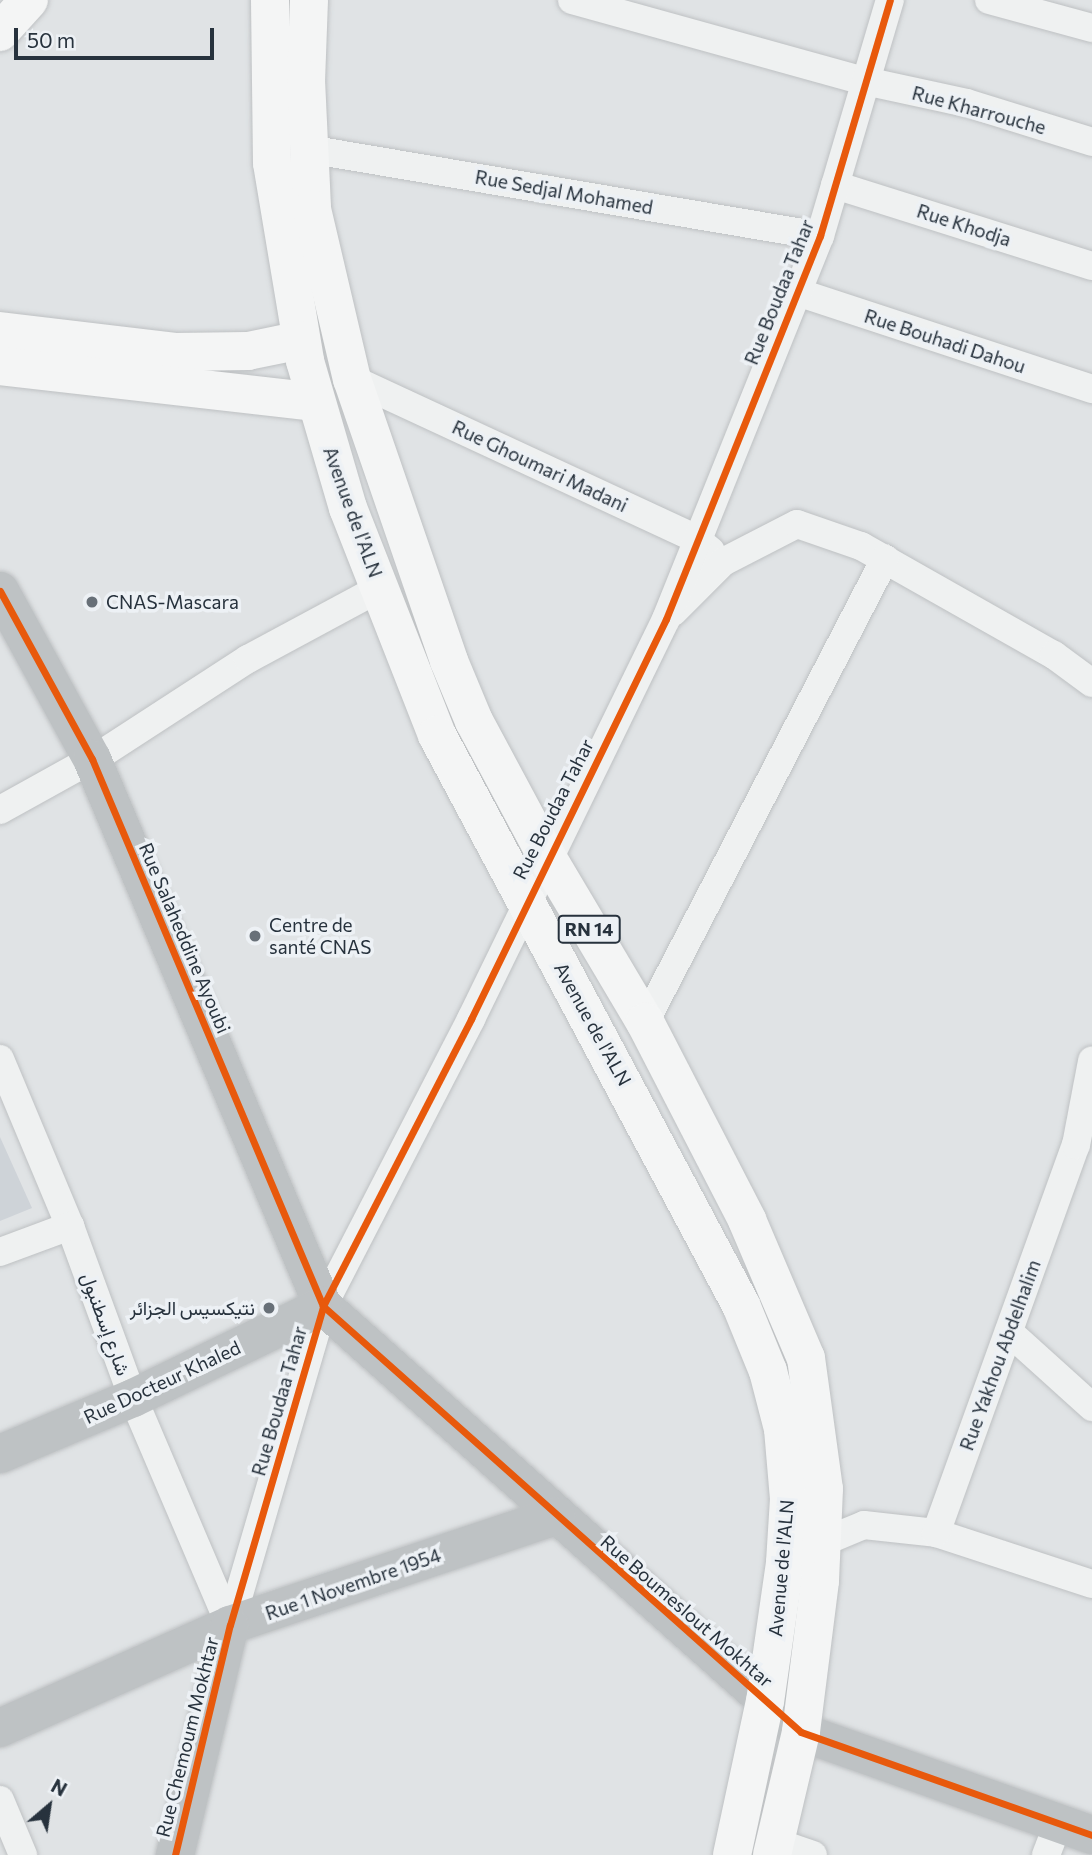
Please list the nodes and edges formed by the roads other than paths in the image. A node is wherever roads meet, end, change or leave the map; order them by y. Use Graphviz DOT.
graph roads {
  1 [pos="29,0"];
  2 [pos="270,0"];
  3 [pos="309,0"];
  4 [pos="572,0"];
  5 [pos="890,0"];
  6 [pos="989,0"];
  7 [pos="1092,28"];
  8 [pos="0,32"];
  9 [pos="865,81"];
  10 [pos="1092,142"];
  11 [pos="308,149"];
  12 [pos="835,185"];
  13 [pos="820,236"];
  14 [pos="1092,266"];
  15 [pos="797,292"];
  16 [pos="0,331"];
  17 [pos="301,340"];
  18 [pos="0,366"];
  19 [pos="352,379"];
  20 [pos="1092,389"];
  21 [pos="316,402"];
  22 [pos="696,539"];
  23 [pos="885,559"];
  24 [pos="723,562"];
  25 [pos="380,588"];
  26 [pos="0,591"];
  27 [pos="666,619"];
  28 [pos="1092,683"];
  29 [pos="92,759"];
  30 [pos="0,810"];
  31 [pos="547,857"];
  32 [pos="525,902"];
  33 [pos="645,1022"];
  34 [pos="0,1059"];
  35 [pos="1092,1062"];
  36 [pos="1084,1148"];
  37 [pos="70,1226"];
  38 [pos="0,1252"];
  39 [pos="323,1306"];
  40 [pos="1009,1332"];
  41 [pos="133,1398"];
  42 [pos="1092,1407"];
  43 [pos="0,1454"];
  44 [pos="556,1516"];
  45 [pos="936,1534"];
  46 [pos="822,1542"];
  47 [pos="1092,1584"];
  48 [pos="230,1625"];
  49 [pos="765,1702"];
  50 [pos="0,1728"];
  51 [pos="801,1732"];
  52 [pos="0,1800"];
  53 [pos="1065,1838"];
  54 [pos="774,1848"];
  55 [pos="23,1855"];
  56 [pos="175,1855"];
  57 [pos="732,1855"];
  58 [pos="813,1855"];
  1 -- 8 [label="main road"];
  2 -- 17 [label="main road, Avenue de l'ALN / RN 14"];
  3 -- 11 [label="main road, Avenue de l'ALN / RN 14"];
  4 -- 9 [label="street, Rue Kharrouche"];
  5 -- 9 [label="street, Rue Boudaa Tahar"];
  6 -- 7 [label="street"];
  9 -- 10 [label="street, Rue Kharrouche"];
  9 -- 12 [label="street, Rue Boudaa Tahar"];
  11 -- 13 [label="street, Rue Sedjal Mohamed"];
  11 -- 19 [label="main road, Avenue de l'ALN / RN 14"];
  12 -- 13 [label="street, Rue Boudaa Tahar"];
  12 -- 14 [label="street, Rue Khodja"];
  13 -- 15 [label="street, Rue Boudaa Tahar"];
  15 -- 20 [label="street, Rue Bouhadi Dahou"];
  15 -- 22 [label="street, Rue Boudaa Tahar"];
  16 -- 17 [label="main road"];
  17 -- 21 [label="main road, Avenue de l'ALN / RN 14"];
  18 -- 21 [label="main road"];
  19 -- 22 [label="street, Rue Ghoumari Madani"];
  19 -- 31 [label="main road, Avenue de l'ALN / RN 14"];
  21 -- 25 [label="main road, Avenue de l'ALN / RN 14"];
  22 -- 24 [label="street, Rue Ghoumari Madani"];
  22 -- 27 [label="street, Rue Boudaa Tahar"];
  23 -- 24 [label="street"];
  23 -- 28 [label="street"];
  23 -- 33 [label="street"];
  24 -- 27 [label="street"];
  25 -- 29 [label="street"];
  25 -- 32 [label="main road, Avenue de l'ALN / RN 14"];
  26 -- 29 [label="street, Rue Salaheddine Ayoubi"];
  27 -- 31 [label="street, Rue Boudaa Tahar"];
  29 -- 30 [label="street"];
  29 -- 39 [label="street, Rue Salaheddine Ayoubi"];
  31 -- 32 [label="street, Rue Boudaa Tahar"];
  31 -- 33 [label="main road, Avenue de l'ALN / RN 14"];
  32 -- 39 [label="street, Rue Boudaa Tahar"];
  32 -- 49 [label="main road, Avenue de l'ALN / RN 14"];
  33 -- 46 [label="main road, Avenue de l'ALN / RN 14"];
  34 -- 37 [label="street, شارع إسطنبول"];
  35 -- 36 [label="street, Rue Yakhou Abdelhalim"];
  36 -- 40 [label="street, Rue Yakhou Abdelhalim"];
  37 -- 38 [label="street"];
  37 -- 41 [label="street, شارع إسطنبول"];
  39 -- 41 [label="street, Rue Docteur Khaled"];
  39 -- 44 [label="street, Rue Boumeslout Mokhtar"];
  39 -- 48 [label="street, Rue Boudaa Tahar"];
  40 -- 42 [label="street"];
  40 -- 45 [label="street, Rue Yakhou Abdelhalim"];
  41 -- 43 [label="street, Rue Docteur Khaled"];
  41 -- 48 [label="street, شارع إسطنبول"];
  44 -- 48 [label="street, Rue 1 Novembre 1954"];
  44 -- 49 [label="street, Rue Boumeslout Mokhtar"];
  45 -- 46 [label="street"];
  45 -- 47 [label="street"];
  46 -- 51 [label="main road, Avenue de l'ALN / RN 14"];
  48 -- 50 [label="street, Rue 1 Novembre 1954"];
  48 -- 56 [label="street, Rue Chemoum Mokhtar"];
  49 -- 51 [label="street, Rue Boumeslout Mokhtar"];
  49 -- 57 [label="main road, Avenue de l'ALN / RN 14"];
  51 -- 53 [label="street, Rue Boumeslout Mokhtar"];
  51 -- 54 [label="main road, Avenue de l'ALN / RN 14"];
  52 -- 55 [label="street"];
  54 -- 58 [label="street"];
}
